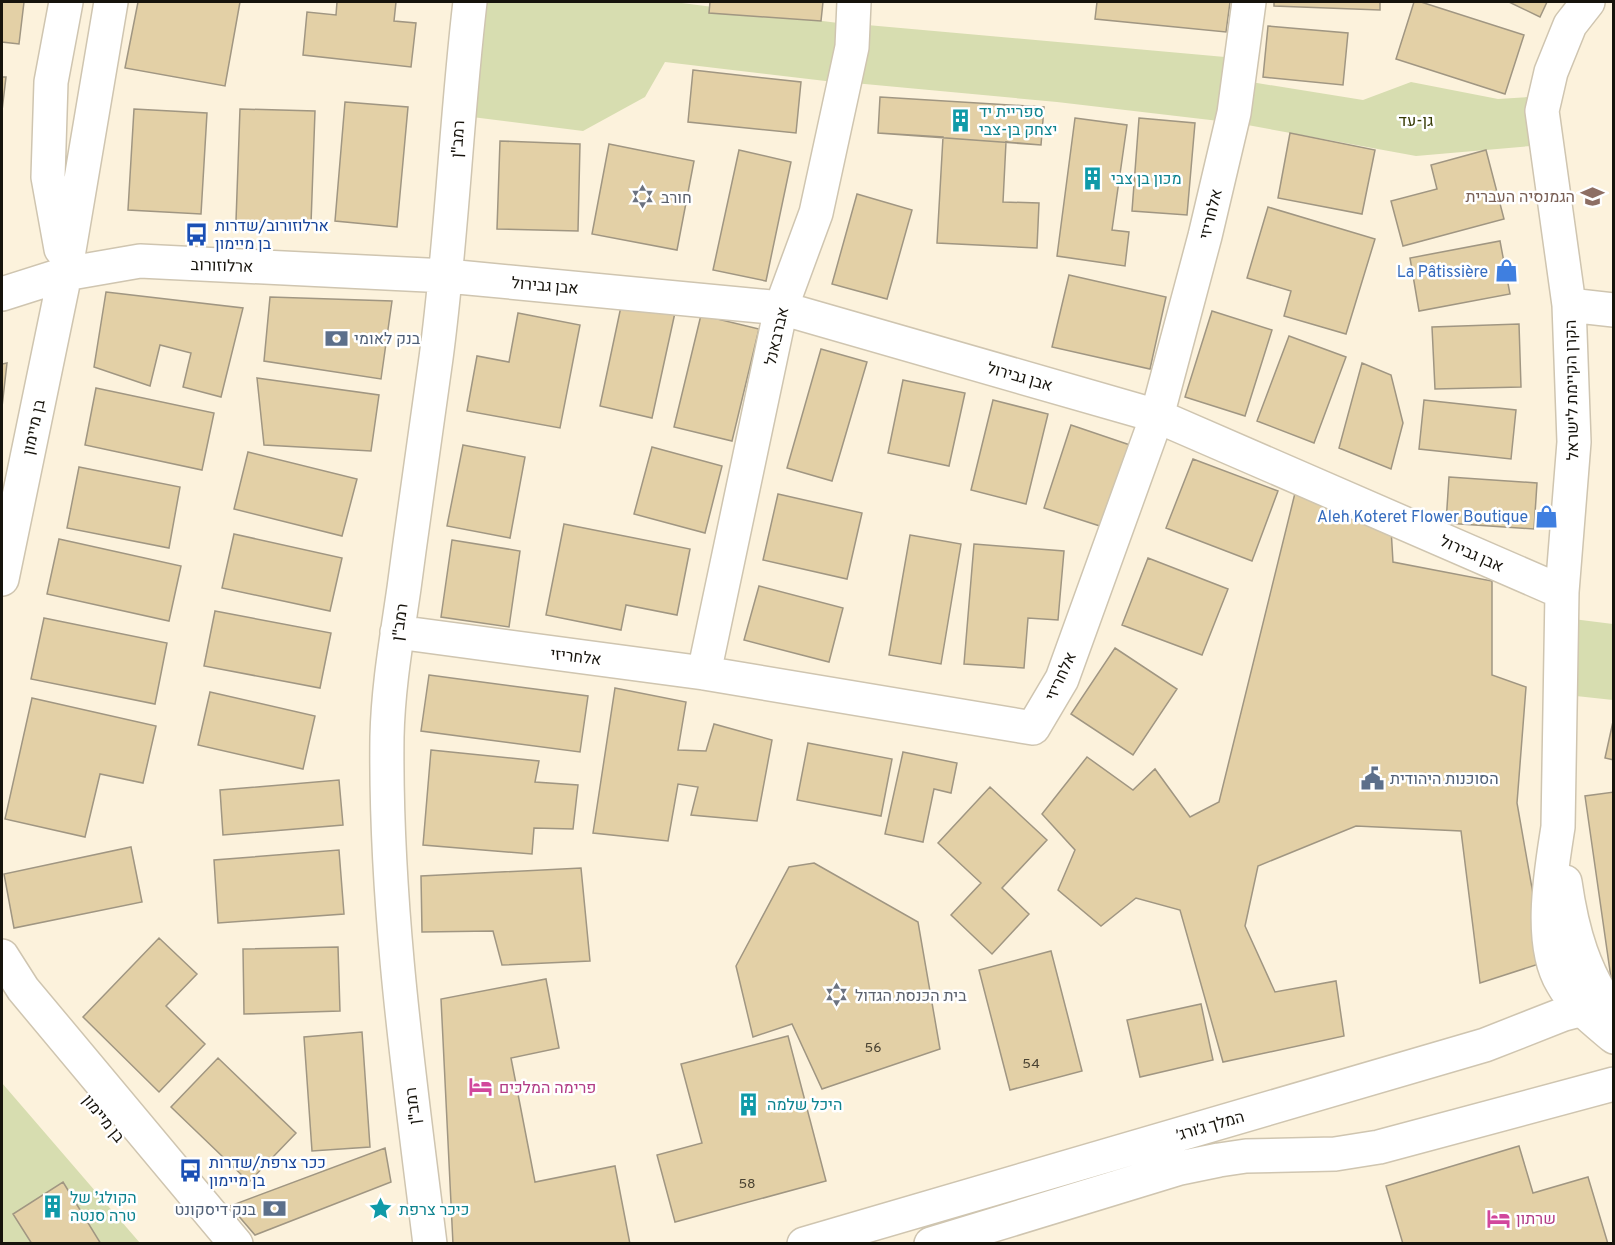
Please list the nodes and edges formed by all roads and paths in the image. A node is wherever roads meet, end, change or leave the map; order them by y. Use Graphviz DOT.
graph roads {
  1 [pos="66,2"];
  2 [pos="111,2"];
  3 [pos="471,2"];
  4 [pos="854,2"];
  5 [pos="1249,2"];
  6 [pos="1588,2"];
  7 [pos="65,274"];
  8 [pos="447,276"];
  9 [pos="2,294"];
  10 [pos="1569,305"];
  11 [pos="781,308"];
  12 [pos="1614,310"];
  13 [pos="1157,416"];
  14 [pos="2,579"];
  15 [pos="1562,592"];
  16 [pos="397,632"];
  17 [pos="704,673"];
  18 [pos="2,956"];
  19 [pos="2,992"];
  20 [pos="1603,1007"];
  21 [pos="1614,1037"];
  22 [pos="1614,1084"];
  23 [pos="207,1244"];
  24 [pos="236,1244"];
  25 [pos="430,1244"];
  26 [pos="804,1244"];
  27 [pos="931,1244"];
  1 -- 7 [label="street, בן מיימון"];
  2 -- 7 [label="street, בן מיימון"];
  3 -- 8 [label="street, רמב\"ן"];
  4 -- 11 [label="street, אברבאנל"];
  5 -- 13 [label="street, אלחריזי"];
  6 -- 10 [label="street, הקרן הקיימת לישראל"];
  7 -- 8 [label="street, ארלוזורוב"];
  7 -- 9 [label="street, ארלוזורוב"];
  7 -- 14 [label="street, בן מיימון"];
  8 -- 11 [label="street, אבן גבירול"];
  8 -- 16 [label="street, רמב\"ן"];
  10 -- 12 [label="street"];
  10 -- 15 [label="street, הקרן הקיימת לישראל"];
  11 -- 13 [label="street, אבן גבירול"];
  11 -- 17 [label="street, אברבאנל"];
  13 -- 15 [label="street, אבן גבירול"];
  13 -- 17 [label="street, אלחריזי"];
  15 -- 20 [label="street, הקרן הקיימת לישראל"];
  16 -- 17 [label="street, אלחריזי"];
  16 -- 25 [label="street, רמב\"ן"];
  18 -- 24 [label="street"];
  19 -- 23 [label="street, בן מיימון"];
  20 -- 21 [label="street, הקרן הקיימת לישראל"];
  20 -- 26 [label="street, המלך ג׳ורג׳"];
  22 -- 27 [label="street, המלך ג׳ורג׳"];
}
